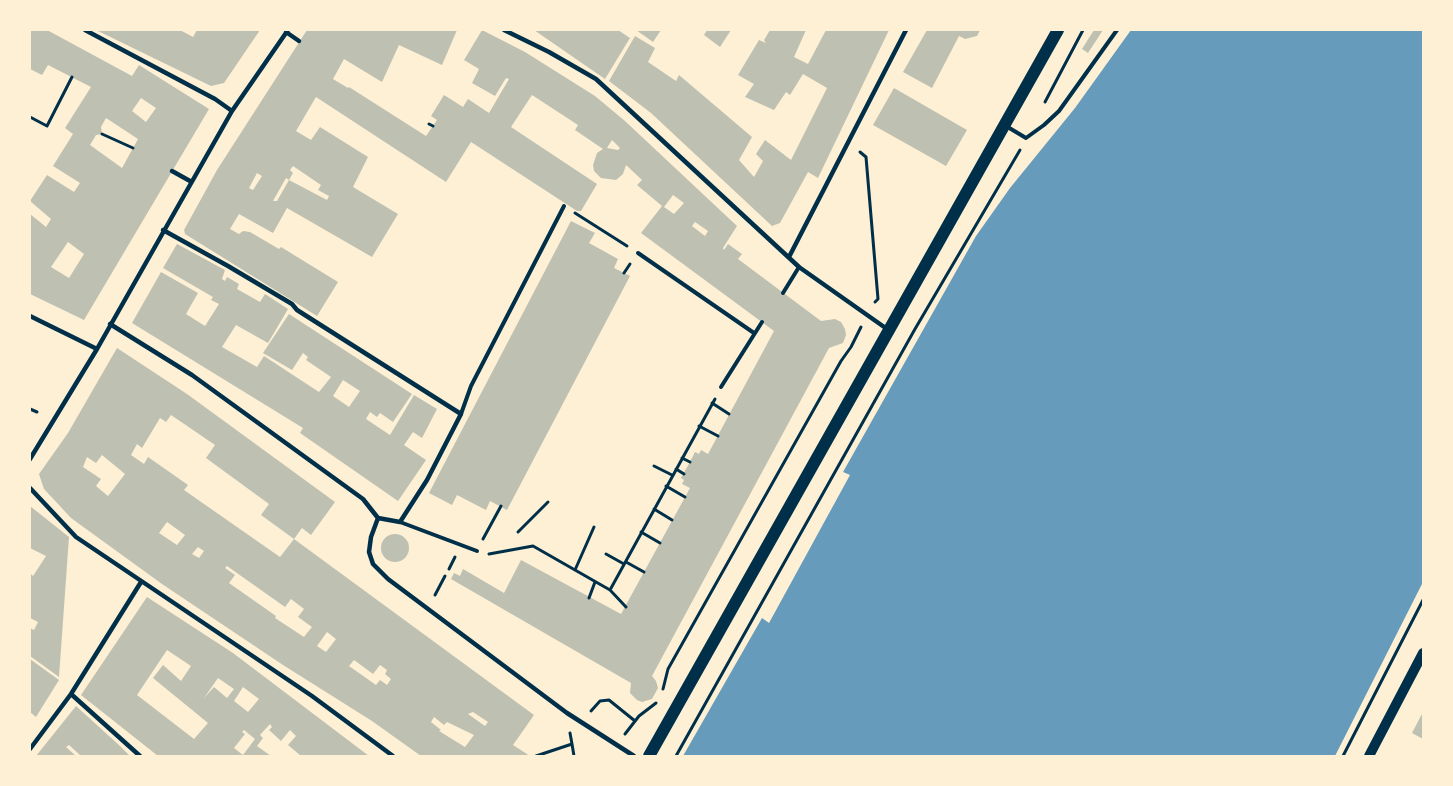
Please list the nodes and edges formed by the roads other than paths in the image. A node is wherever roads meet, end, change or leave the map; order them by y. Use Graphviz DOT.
graph roads {
  1 [pos="85,30"];
  2 [pos="504,30"];
  3 [pos="906,30"];
  4 [pos="1058,30"];
  5 [pos="1117,30"];
  6 [pos="287,31"];
  7 [pos="299,41"];
  8 [pos="232,111"];
  9 [pos="1004,125"];
  10 [pos="172,171"];
  11 [pos="190,181"];
  12 [pos="564,206"];
  13 [pos="163,230"];
  14 [pos="638,252"];
  15 [pos="789,257"];
  16 [pos="800,267"];
  17 [pos="783,293"];
  18 [pos="30,316"];
  19 [pos="762,322"];
  20 [pos="110,324"];
  21 [pos="888,330"];
  22 [pos="754,333"];
  23 [pos="97,349"];
  24 [pos="721,387"];
  25 [pos="460,414"];
  26 [pos="30,459"];
  27 [pos="30,488"];
  28 [pos="378,518"];
  29 [pos="400,522"];
  30 [pos="477,551"];
  31 [pos="141,582"];
  32 [pos="1423,653"];
  33 [pos="72,694"];
  34 [pos="30,749"];
  35 [pos="140,756"];
  36 [pos="393,756"];
  37 [pos="634,756"];
  38 [pos="649,756"];
  39 [pos="1369,756"];
  1 -- 8 [label="street"];
  2 -- 15 [label="street"];
  3 -- 15 [label="street"];
  4 -- 9 [label="main road"];
  5 -- 9 [label="lane"];
  6 -- 7 [label="street"];
  6 -- 8 [label="street"];
  8 -- 11 [label="street"];
  9 -- 21 [label="main road"];
  10 -- 11 [label="street"];
  11 -- 13 [label="street"];
  12 -- 25 [label="lane"];
  13 -- 20 [label="street"];
  13 -- 25 [label="street"];
  14 -- 22 [label="lane"];
  15 -- 16 [label="street"];
  16 -- 17 [label="lane"];
  16 -- 21 [label="street"];
  18 -- 23 [label="street"];
  19 -- 22 [label="lane"];
  20 -- 23 [label="street"];
  20 -- 28 [label="street"];
  21 -- 38 [label="main road"];
  22 -- 24 [label="lane"];
  23 -- 26 [label="street"];
  25 -- 29 [label="street"];
  27 -- 31 [label="street"];
  28 -- 29 [label="street"];
  28 -- 37 [label="street"];
  29 -- 30 [label="lane"];
  31 -- 33 [label="street"];
  31 -- 36 [label="street"];
  32 -- 39 [label="main road"];
  33 -- 34 [label="street"];
  33 -- 35 [label="street"];
}
